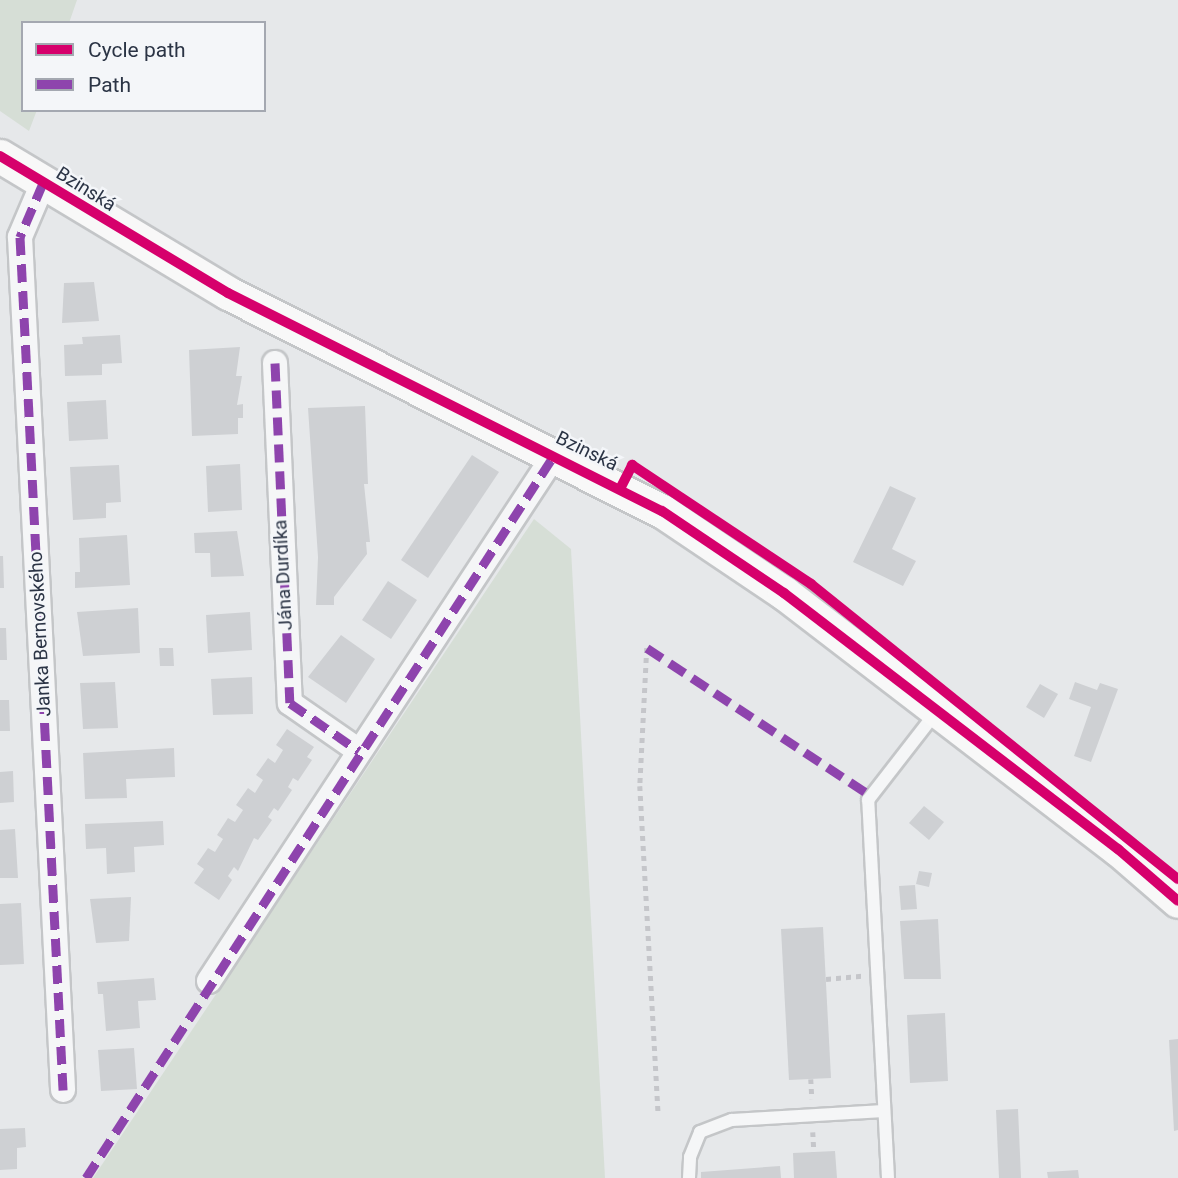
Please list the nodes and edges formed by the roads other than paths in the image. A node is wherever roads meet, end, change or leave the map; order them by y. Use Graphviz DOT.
graph roads {
  1 [pos="0,156"];
  2 [pos="43,183"];
  3 [pos="275,363"];
  4 [pos="555,454"];
  5 [pos="937,711"];
  6 [pos="359,751"];
  7 [pos="1178,901"];
  8 [pos="209,981"];
  9 [pos="64,1090"];
  10 [pos="884,1111"];
  11 [pos="689,1178"];
  12 [pos="888,1178"];
  1 -- 2 [label="street, Bzinská"];
  2 -- 4 [label="street, Bzinská"];
  2 -- 9 [label="street, Janka Bernovského"];
  3 -- 6 [label="street, Jána Durdíka"];
  4 -- 5 [label="street, Bzinská"];
  4 -- 6 [label="street"];
  5 -- 7 [label="street, Bzinská"];
  5 -- 10 [label="lane"];
  6 -- 8 [label="street"];
  10 -- 11 [label="lane"];
  10 -- 12 [label="lane"];
}
